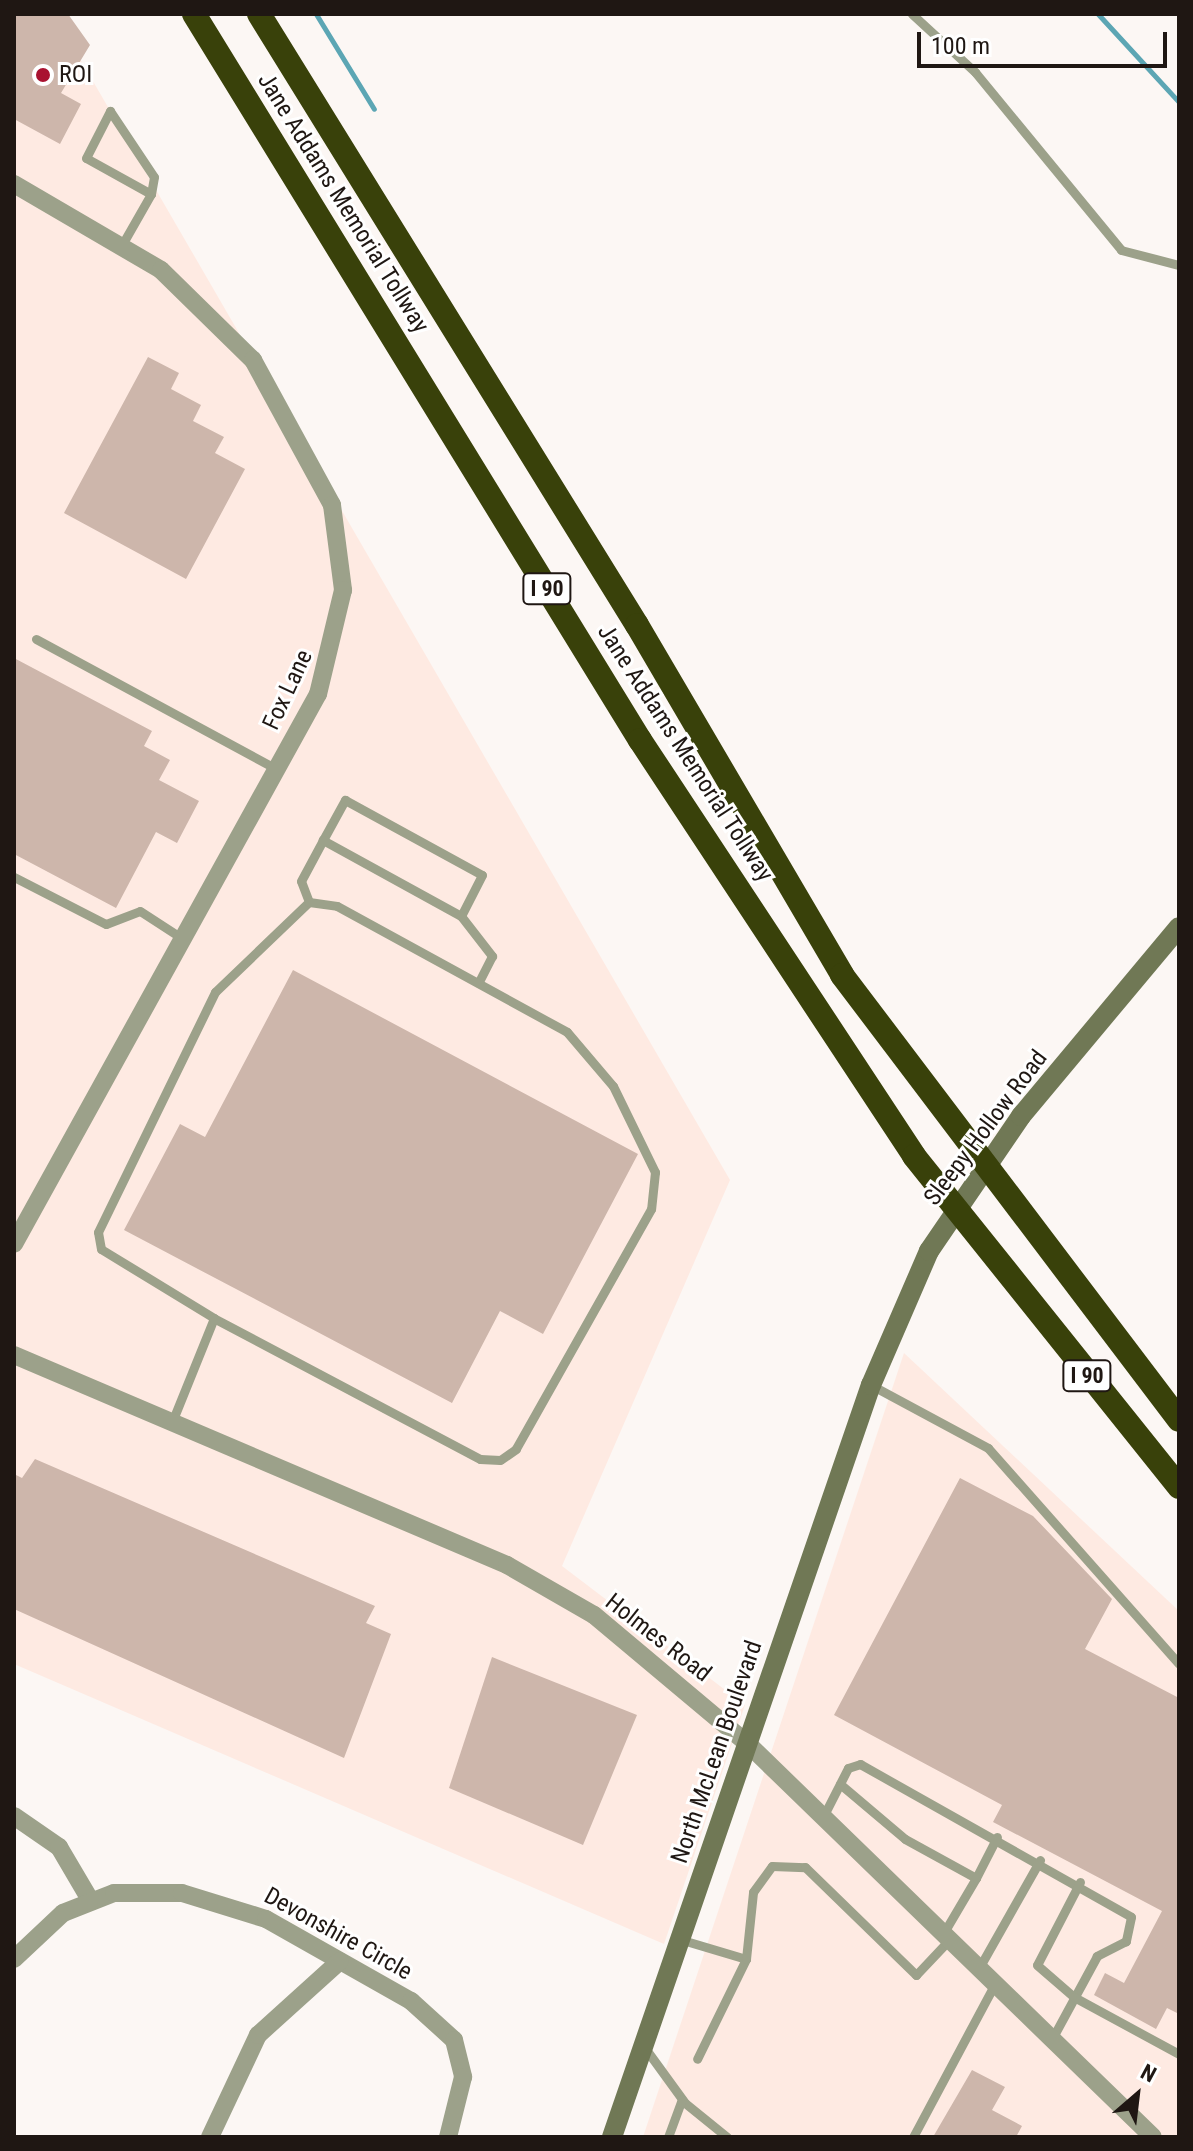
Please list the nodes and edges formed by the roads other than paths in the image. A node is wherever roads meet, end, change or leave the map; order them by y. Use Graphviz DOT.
graph roads {
  1 [pos="194,14"];
  2 [pos="259,14"];
  3 [pos="912,14"];
  4 [pos="14,184"];
  5 [pos="151,194"];
  6 [pos="123,243"];
  7 [pos="1179,265"];
  8 [pos="36,639"];
  9 [pos="276,769"];
  10 [pos="323,840"];
  11 [pos="14,877"];
  12 [pos="309,902"];
  13 [pos="461,916"];
  14 [pos="1179,927"];
  15 [pos="183,939"];
  16 [pos="478,983"];
  17 [pos="14,1244"];
  18 [pos="214,1318"];
  19 [pos="14,1355"];
  20 [pos="871,1385"];
  21 [pos="1179,1420"];
  22 [pos="172,1422"];
  23 [pos="1179,1487"];
  24 [pos="1179,1664"];
  25 [pos="748,1744"];
  26 [pos="840,1784"];
  27 [pos="14,1816"];
  28 [pos="823,1817"];
  29 [pos="997,1837"];
  30 [pos="1040,1860"];
  31 [pos="976,1878"];
  32 [pos="1080,1882"];
  33 [pos="89,1898"];
  34 [pos="946,1937"];
  35 [pos="679,1939"];
  36 [pos="14,1959"];
  37 [pos="746,1959"];
  38 [pos="340,1961"];
  39 [pos="978,1969"];
  40 [pos="994,1985"];
  41 [pos="1074,1997"];
  42 [pos="1051,2040"];
  43 [pos="643,2045"];
  44 [pos="1179,2054"];
  45 [pos="697,2059"];
  46 [pos="682,2099"];
  47 [pos="210,2137"];
  48 [pos="448,2137"];
  49 [pos="612,2137"];
  50 [pos="668,2137"];
  51 [pos="727,2137"];
  52 [pos="913,2137"];
  53 [pos="1153,2137"];
  1 -- 23 [label="highway, Jane Addams Memorial Tollway / I 90"];
  2 -- 21 [label="highway, Jane Addams Memorial Tollway / I 90"];
  3 -- 7 [label="lane"];
  4 -- 6 [label="street, Fox Lane"];
  5 -- 5 [label="lane"];
  5 -- 6 [label="lane"];
  6 -- 9 [label="street, Fox Lane"];
  8 -- 9 [label="lane"];
  9 -- 15 [label="street, Fox Lane"];
  10 -- 12 [label="lane"];
  10 -- 13 [label="lane"];
  10 -- 13 [label="lane"];
  11 -- 15 [label="lane"];
  12 -- 16 [label="lane"];
  12 -- 18 [label="lane"];
  13 -- 16 [label="lane"];
  14 -- 20 [label="main road, Sleepy Hollow Road"];
  15 -- 17 [label="street, Fox Lane"];
  16 -- 18 [label="lane"];
  18 -- 22 [label="lane"];
  19 -- 22 [label="street, Holmes Road"];
  20 -- 24 [label="lane"];
  20 -- 25 [label="main road, North McLean Boulevard"];
  22 -- 25 [label="street, Holmes Road"];
  25 -- 28 [label="street, Holmes Road"];
  25 -- 35 [label="main road, North McLean Boulevard"];
  26 -- 28 [label="lane"];
  26 -- 29 [label="lane"];
  26 -- 31 [label="lane"];
  27 -- 33 [label="street"];
  28 -- 34 [label="street, Holmes Road"];
  29 -- 30 [label="lane"];
  29 -- 31 [label="lane"];
  30 -- 32 [label="lane"];
  30 -- 39 [label="lane"];
  31 -- 34 [label="lane"];
  32 -- 41 [label="lane"];
  32 -- 41 [label="lane"];
  33 -- 36 [label="street"];
  33 -- 38 [label="street, Devonshire Circle"];
  34 -- 37 [label="lane"];
  34 -- 39 [label="street, Holmes Road"];
  35 -- 37 [label="lane"];
  35 -- 43 [label="main road, North McLean Boulevard"];
  37 -- 45 [label="lane"];
  38 -- 47 [label="street"];
  38 -- 48 [label="street, Devonshire Circle"];
  39 -- 40 [label="street, Holmes Road"];
  40 -- 42 [label="street, Holmes Road"];
  40 -- 52 [label="lane"];
  41 -- 42 [label="lane"];
  41 -- 44 [label="lane"];
  42 -- 53 [label="street, Holmes Road"];
  43 -- 46 [label="lane"];
  43 -- 49 [label="main road, North McLean Boulevard"];
  46 -- 50 [label="lane"];
  46 -- 51 [label="lane"];
}
